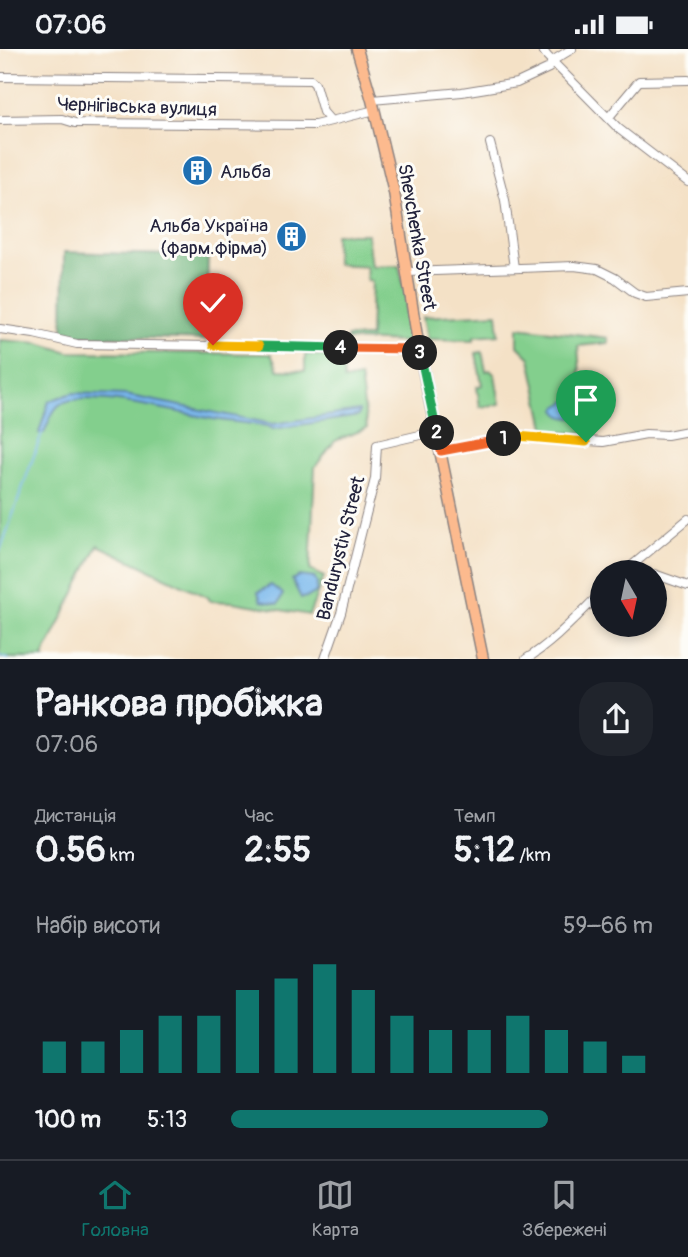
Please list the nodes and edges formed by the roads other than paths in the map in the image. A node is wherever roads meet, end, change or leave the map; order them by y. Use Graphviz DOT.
graph roads {
  1 [pos="357,49"];
  2 [pos="542,49"];
  3 [pos="572,49"];
  4 [pos="552,61"];
  5 [pos="0,77"];
  6 [pos="688,80"];
  7 [pos="374,105"];
  8 [pos="609,117"];
  9 [pos="0,120"];
  10 [pos="330,121"];
  11 [pos="490,143"];
  12 [pos="688,182"];
  13 [pos="514,268"];
  14 [pos="408,272"];
  15 [pos="688,293"];
  16 [pos="0,330"];
  17 [pos="419,349"];
  18 [pos="437,431"];
  19 [pos="688,431"];
  20 [pos="441,451"];
  21 [pos="688,519"];
  22 [pos="639,560"];
  23 [pos="667,579"];
  24 [pos="688,586"];
  25 [pos="590,603"];
  26 [pos="325,659"];
  27 [pos="482,659"];
  28 [pos="526,659"];
  1 -- 7 [label="main road, Shevchenka Street"];
  2 -- 4 [label="street"];
  3 -- 4 [label="street"];
  4 -- 7 [label="street"];
  4 -- 8 [label="street"];
  5 -- 10 [label="street, Чернігівська вулиця"];
  6 -- 8 [label="street"];
  7 -- 10 [label="street"];
  7 -- 14 [label="main road, Shevchenka Street"];
  8 -- 12 [label="street"];
  9 -- 10 [label="street, Чернігівська вулиця"];
  11 -- 13 [label="street"];
  13 -- 14 [label="street"];
  13 -- 15 [label="street"];
  14 -- 17 [label="main road, Shevchenka Street"];
  16 -- 17 [label="street"];
  17 -- 18 [label="main road, Shevchenka Street"];
  18 -- 20 [label="main road, Shevchenka Street"];
  18 -- 26 [label="street, Bandurystiv Street"];
  19 -- 20 [label="street"];
  20 -- 27 [label="main road, Shevchenka Street"];
  21 -- 22 [label="street"];
  23 -- 24 [label="street"];
  25 -- 28 [label="street"];
}
